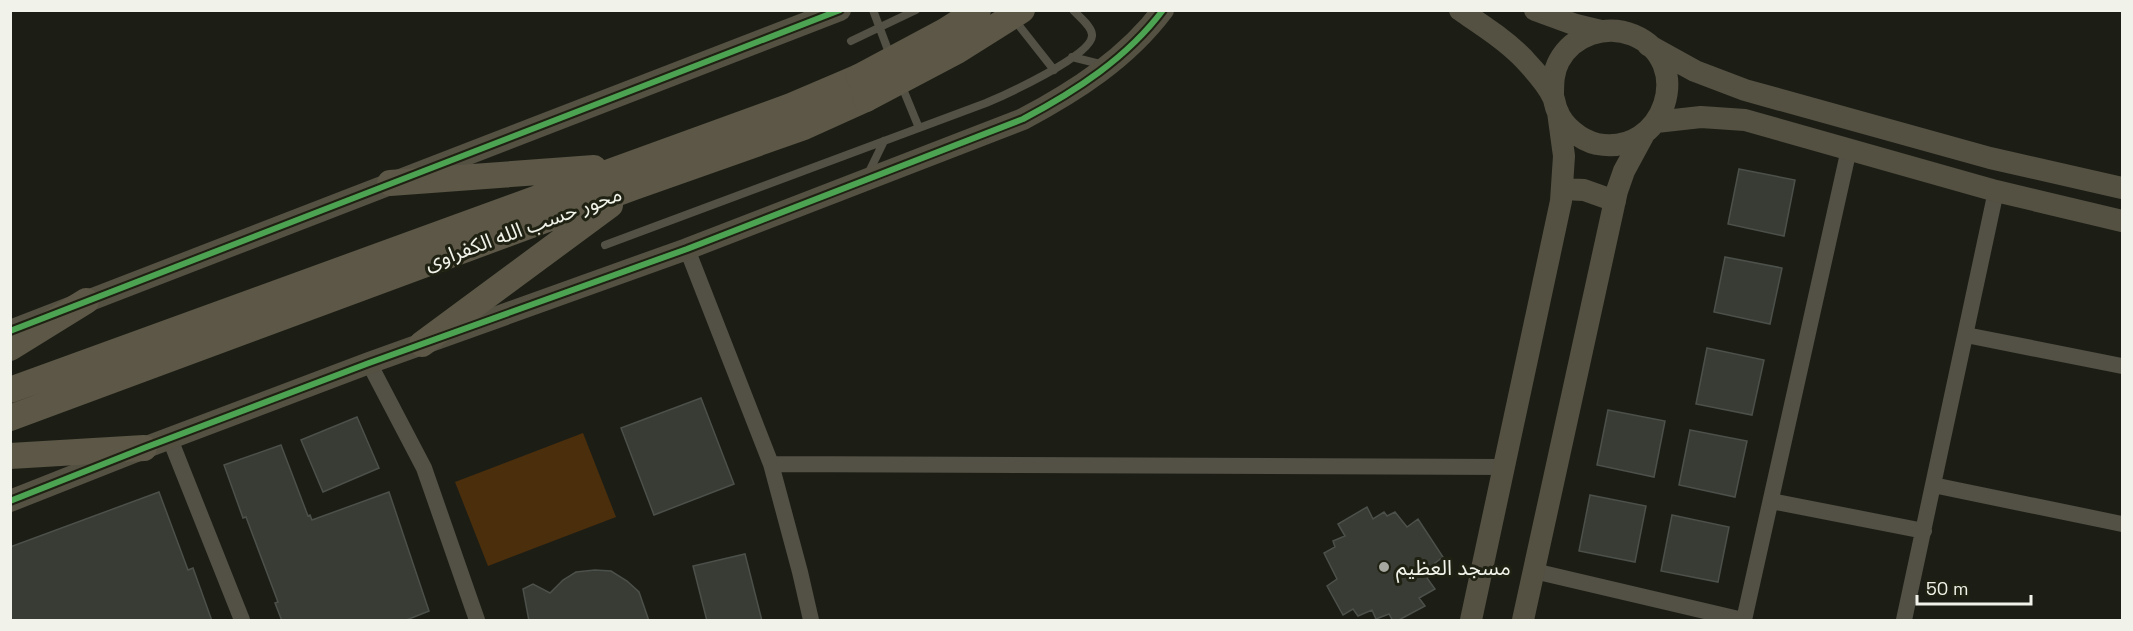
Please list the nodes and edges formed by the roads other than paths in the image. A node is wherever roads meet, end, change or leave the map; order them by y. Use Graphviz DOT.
graph roads {
  1 [pos="840,10"];
  2 [pos="873,10"];
  3 [pos="916,10"];
  4 [pos="978,10"];
  5 [pos="1007,10"];
  6 [pos="1022,10"];
  7 [pos="1073,10"];
  8 [pos="1163,10"];
  9 [pos="1460,10"];
  10 [pos="1535,10"];
  11 [pos="879,28"];
  12 [pos="1601,31"];
  13 [pos="851,41"];
  14 [pos="1648,45"];
  15 [pos="1072,57"];
  16 [pos="1107,66"];
  17 [pos="1054,70"];
  18 [pos="1720,81"];
  19 [pos="862,88"];
  20 [pos="1555,104"];
  21 [pos="1715,117"];
  22 [pos="919,128"];
  23 [pos="1650,128"];
  24 [pos="884,141"];
  25 [pos="1849,149"];
  26 [pos="629,176"];
  27 [pos="865,179"];
  28 [pos="390,183"];
  29 [pos="2122,188"];
  30 [pos="1562,189"];
  31 [pos="1996,191"];
  32 [pos="1615,201"];
  33 [pos="2122,221"];
  34 [pos="605,245"];
  35 [pos="687,249"];
  36 [pos="86,301"];
  37 [pos="10,331"];
  38 [pos="1966,335"];
  39 [pos="422,344"];
  40 [pos="10,348"];
  41 [pos="369,363"];
  42 [pos="2122,366"];
  43 [pos="10,390"];
  44 [pos="10,418"];
  45 [pos="170,439"];
  46 [pos="144,448"];
  47 [pos="10,456"];
  48 [pos="771,464"];
  49 [pos="1503,467"];
  50 [pos="1933,485"];
  51 [pos="10,501"];
  52 [pos="1771,501"];
  53 [pos="2122,524"];
  54 [pos="1924,531"];
  55 [pos="1534,572"];
  56 [pos="242,621"];
  57 [pos="477,621"];
  58 [pos="811,621"];
  59 [pos="1471,621"];
  60 [pos="1523,621"];
  61 [pos="1744,621"];
  62 [pos="1905,621"];
  1 -- 28 [label="street"];
  2 -- 11 [label="lane"];
  3 -- 11 [label="lane"];
  4 -- 19 [label="main road, محور حسب الله الكفراوى, bridge"];
  5 -- 17 [label="lane"];
  6 -- 19 [label="main road, محور حسب الله الكفراوى, bridge"];
  7 -- 15 [label="lane"];
  8 -- 16 [label="street"];
  9 -- 20 [label="street"];
  10 -- 12 [label="street"];
  11 -- 13 [label="lane"];
  11 -- 22 [label="lane"];
  12 -- 14 [label="street"];
  12 -- 20 [label="street"];
  14 -- 18 [label="street"];
  14 -- 23 [label="street"];
  15 -- 16 [label="lane"];
  15 -- 17 [label="lane"];
  16 -- 27 [label="street"];
  17 -- 22 [label="lane"];
  18 -- 21 [label="street"];
  18 -- 29 [label="street"];
  19 -- 26 [label="main road, محور حسب الله الكفراوى"];
  20 -- 23 [label="street"];
  20 -- 30 [label="street"];
  21 -- 23 [label="street"];
  21 -- 25 [label="street"];
  22 -- 24 [label="lane"];
  23 -- 32 [label="street"];
  24 -- 27 [label="lane"];
  24 -- 34 [label="lane"];
  25 -- 31 [label="street"];
  25 -- 52 [label="street"];
  26 -- 28 [label="main road"];
  26 -- 39 [label="main road"];
  26 -- 43 [label="main road, محور حسب الله الكفراوى"];
  26 -- 44 [label="main road, محور حسب الله الكفراوى"];
  27 -- 35 [label="street"];
  28 -- 36 [label="street"];
  30 -- 32 [label="street"];
  30 -- 49 [label="street"];
  31 -- 33 [label="street"];
  31 -- 38 [label="street"];
  32 -- 55 [label="street"];
  35 -- 39 [label="street"];
  35 -- 48 [label="street"];
  36 -- 37 [label="street"];
  36 -- 40 [label="main road"];
  38 -- 42 [label="street"];
  38 -- 50 [label="street"];
  39 -- 41 [label="street"];
  41 -- 45 [label="street"];
  41 -- 57 [label="street"];
  45 -- 46 [label="street"];
  45 -- 56 [label="street"];
  46 -- 47 [label="main road"];
  46 -- 51 [label="street"];
  48 -- 49 [label="street"];
  48 -- 58 [label="street"];
  49 -- 59 [label="street"];
  50 -- 53 [label="street"];
  50 -- 54 [label="street"];
  52 -- 54 [label="street"];
  52 -- 61 [label="street"];
  54 -- 62 [label="street"];
  55 -- 60 [label="street"];
  55 -- 61 [label="street"];
}
